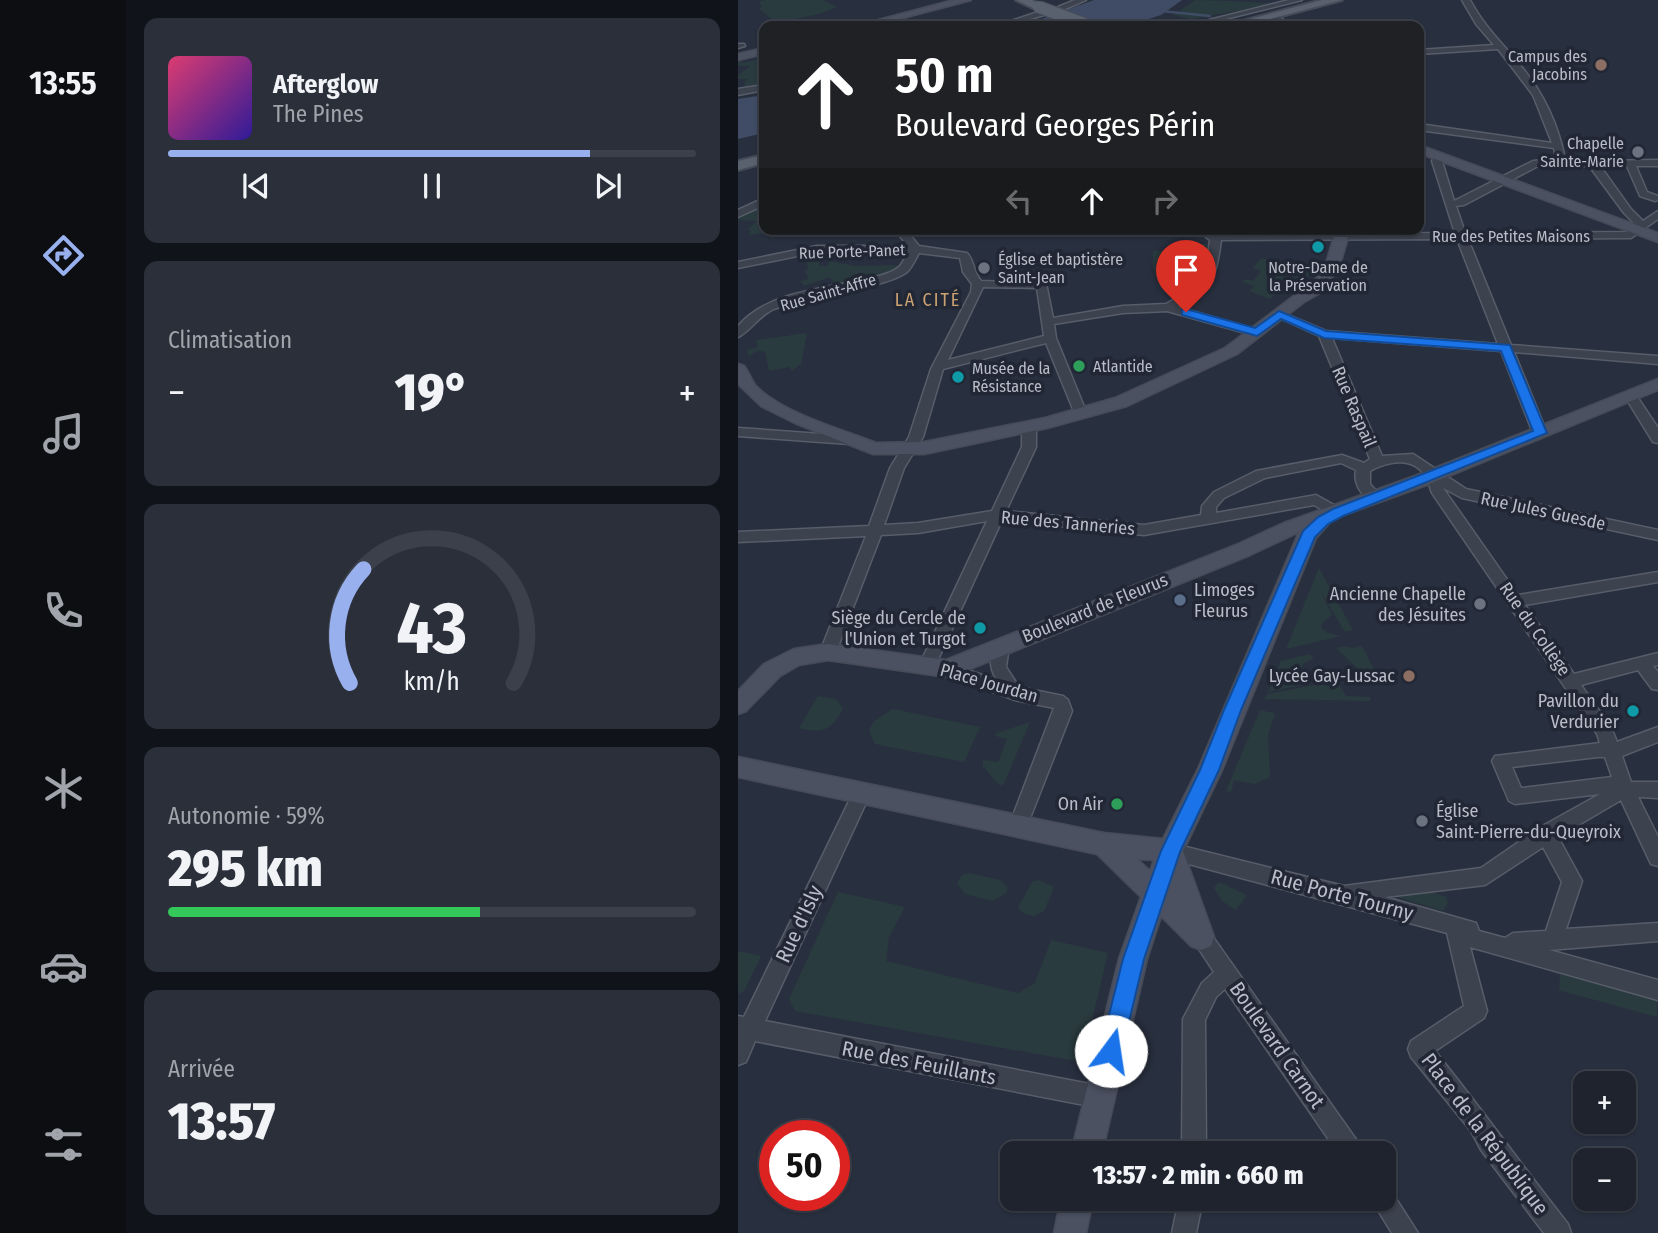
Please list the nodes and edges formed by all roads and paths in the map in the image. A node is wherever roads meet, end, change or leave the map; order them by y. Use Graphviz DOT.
graph roads {
  1 [pos="966,0"];
  2 [pos="1022,0"];
  3 [pos="1079,0"];
  4 [pos="1299,0"];
  5 [pos="1466,0"];
  6 [pos="1340,2"];
  7 [pos="1062,7"];
  8 [pos="1040,10"];
  9 [pos="1279,20"];
  10 [pos="881,21"];
  11 [pos="1012,21"];
  12 [pos="1074,21"];
  13 [pos="1209,21"];
  14 [pos="1499,47"];
  15 [pos="739,50"];
  16 [pos="759,51"];
  17 [pos="1424,52"];
  18 [pos="759,89"];
  19 [pos="738,92"];
  20 [pos="1424,128"];
  21 [pos="1557,146"];
  22 [pos="1424,151"];
  23 [pos="759,154"];
  24 [pos="1438,157"];
  25 [pos="738,160"];
  26 [pos="759,160"];
  27 [pos="1561,161"];
  28 [pos="1630,163"];
  29 [pos="1657,163"];
  30 [pos="1593,164"];
  31 [pos="738,166"];
  32 [pos="1502,181"];
  33 [pos="1657,200"];
  34 [pos="759,204"];
  35 [pos="1451,204"];
  36 [pos="738,214"];
  37 [pos="1657,214"];
  38 [pos="1640,228"];
  39 [pos="904,235"];
  40 [pos="1276,235"];
  41 [pos="1341,235"];
  42 [pos="1421,235"];
  43 [pos="1462,236"];
  44 [pos="1657,238"];
  45 [pos="916,249"];
  46 [pos="738,265"];
  47 [pos="978,288"];
  48 [pos="1168,308"];
  49 [pos="1284,317"];
  50 [pos="1048,322"];
  51 [pos="1257,332"];
  52 [pos="738,333"];
  53 [pos="1324,334"];
  54 [pos="1050,338"];
  55 [pos="1506,348"];
  56 [pos="1231,351"];
  57 [pos="1657,359"];
  58 [pos="939,366"];
  59 [pos="738,369"];
  60 [pos="1657,384"];
  61 [pos="1630,396"];
  62 [pos="1081,414"];
  63 [pos="1029,427"];
  64 [pos="832,430"];
  65 [pos="738,432"];
  66 [pos="1540,433"];
  67 [pos="1657,439"];
  68 [pos="849,440"];
  69 [pos="902,447"];
  70 [pos="1378,461"];
  71 [pos="1363,468"];
  72 [pos="1427,478"];
  73 [pos="1462,493"];
  74 [pos="1375,498"];
  75 [pos="1447,503"];
  76 [pos="1338,513"];
  77 [pos="997,515"];
  78 [pos="1208,519"];
  79 [pos="876,528"];
  80 [pos="1657,535"];
  81 [pos="738,537"];
  82 [pos="1243,550"];
  83 [pos="1300,551"];
  84 [pos="1657,577"];
  85 [pos="1516,601"];
  86 [pos="1001,646"];
  87 [pos="828,652"];
  88 [pos="1649,661"];
  89 [pos="937,668"];
  90 [pos="1571,681"];
  91 [pos="1657,684"];
  92 [pos="1015,693"];
  93 [pos="738,705"];
  94 [pos="1657,734"];
  95 [pos="1613,751"];
  96 [pos="738,767"];
  97 [pos="1625,789"];
  98 [pos="1657,790"];
  99 [pos="861,794"];
  100 [pos="1018,826"];
  101 [pos="1546,834"];
  102 [pos="1104,844"];
  103 [pos="1170,851"];
  104 [pos="1657,858"];
  105 [pos="1156,894"];
  106 [pos="1341,894"];
  107 [pos="1657,932"];
  108 [pos="1201,937"];
  109 [pos="1553,940"];
  110 [pos="1513,943"];
  111 [pos="1227,974"];
  112 [pos="1657,983"];
  113 [pos="1657,990"];
  114 [pos="744,1028"];
  115 [pos="738,1054"];
  116 [pos="1100,1097"];
  117 [pos="1090,1141"];
  118 [pos="1194,1141"];
  119 [pos="1344,1141"];
  120 [pos="1075,1211"];
  121 [pos="1189,1211"];
  122 [pos="1391,1211"];
  123 [pos="1070,1233"];
  124 [pos="1184,1233"];
  125 [pos="1406,1233"];
  126 [pos="1559,1233"];
  1 -- 10 [label="main road"];
  2 -- 8 [label="main road"];
  3 -- 7 [label="street"];
  4 -- 13 [label="street"];
  5 -- 14 [label="street"];
  6 -- 9 [label="main road"];
  8 -- 11 [label="street"];
  8 -- 12 [label="main road, bridge"];
  14 -- 17 [label="street"];
  14 -- 21 [label="street"];
  15 -- 16 [label="main road"];
  18 -- 19 [label="street"];
  20 -- 21 [label="street"];
  21 -- 27 [label="street"];
  22 -- 24 [label="main road"];
  23 -- 25 [label="main road"];
  24 -- 32 [label="main road"];
  24 -- 35 [label="street"];
  26 -- 31 [label="main road"];
  27 -- 30 [label="street"];
  27 -- 32 [label="street"];
  28 -- 29 [label="street"];
  28 -- 30 [label="street"];
  28 -- 33 [label="street"];
  30 -- 38 [label="street"];
  32 -- 35 [label="street"];
  32 -- 38 [label="main road"];
  34 -- 36 [label="street"];
  35 -- 43 [label="street"];
  37 -- 38 [label="street"];
  38 -- 43 [label="street, Rue des Petites Maisons"];
  38 -- 44 [label="main road"];
  39 -- 45 [label="street"];
  40 -- 48 [label="street, Rue des Petites Maisons"];
  41 -- 49 [label="main road"];
  42 -- 43 [label="street, Rue des Petites Maisons"];
  43 -- 55 [label="street"];
  45 -- 46 [label="street, Rue Porte-Panet"];
  45 -- 47 [label="street, Rue Porte-Panet"];
  45 -- 52 [label="street, Rue Saint-Affre"];
  47 -- 50 [label="street"];
  47 -- 58 [label="street"];
  48 -- 50 [label="street"];
  48 -- 51 [label="street"];
  49 -- 51 [label="main road"];
  49 -- 53 [label="street"];
  49 -- 56 [label="main road"];
  50 -- 54 [label="street"];
  51 -- 56 [label="main road"];
  53 -- 55 [label="street"];
  53 -- 70 [label="street, Rue Raspail"];
  54 -- 58 [label="street"];
  54 -- 62 [label="street"];
  55 -- 57 [label="street"];
  55 -- 66 [label="street"];
  56 -- 62 [label="main road"];
  58 -- 69 [label="street"];
  59 -- 64 [label="main road"];
  60 -- 61 [label="main road"];
  61 -- 66 [label="main road"];
  61 -- 67 [label="street"];
  62 -- 63 [label="main road"];
  63 -- 69 [label="main road"];
  63 -- 77 [label="street"];
  64 -- 68 [label="main road"];
  64 -- 69 [label="main road"];
  65 -- 68 [label="street"];
  66 -- 72 [label="main road"];
  68 -- 69 [label="main road"];
  69 -- 79 [label="street"];
  70 -- 71 [label="street"];
  70 -- 72 [label="street, Rue Jules Guesde"];
  71 -- 74 [label="street"];
  71 -- 78 [label="street"];
  72 -- 73 [label="street, Rue Jules Guesde"];
  72 -- 74 [label="main road"];
  72 -- 75 [label="street, Rue du Collège"];
  73 -- 75 [label="street"];
  73 -- 80 [label="street, Rue Jules Guesde"];
  74 -- 76 [label="main road"];
  75 -- 85 [label="street, Rue du Collège"];
  76 -- 78 [label="street, Rue des Tanneries"];
  76 -- 82 [label="main road, Boulevard de Fleurus"];
  76 -- 83 [label="main road"];
  77 -- 78 [label="street, Rue des Tanneries"];
  77 -- 79 [label="street, Rue des Tanneries"];
  77 -- 89 [label="street"];
  79 -- 81 [label="street, Rue des Tanneries"];
  79 -- 87 [label="street"];
  82 -- 83 [label="main road, Boulevard de Fleurus"];
  82 -- 86 [label="main road, Boulevard de Fleurus"];
  83 -- 103 [label="main road"];
  84 -- 85 [label="street"];
  85 -- 90 [label="street, Rue du Collège"];
  86 -- 89 [label="main road, Boulevard de Fleurus"];
  86 -- 92 [label="street"];
  87 -- 89 [label="main road, Place Jourdan"];
  87 -- 93 [label="main road, Place Jourdan"];
  88 -- 90 [label="street"];
  88 -- 91 [label="street"];
  89 -- 92 [label="street, Place Jourdan"];
  90 -- 95 [label="street, Rue du Collège"];
  92 -- 100 [label="street, Place Jourdan"];
  94 -- 95 [label="street"];
  95 -- 97 [label="street, Rue du Collège"];
  95 -- 97 [label="street"];
  96 -- 99 [label="main road"];
  97 -- 98 [label="street"];
  97 -- 101 [label="street"];
  97 -- 104 [label="street, Rue du Collège"];
  99 -- 100 [label="main road"];
  99 -- 114 [label="street, Rue d'Isly"];
  100 -- 102 [label="main road"];
  101 -- 106 [label="street"];
  101 -- 109 [label="street"];
  102 -- 103 [label="main road"];
  102 -- 105 [label="main road"];
  103 -- 105 [label="main road"];
  103 -- 106 [label="street, Rue Porte Tourny"];
  103 -- 108 [label="main road"];
  105 -- 108 [label="main road"];
  105 -- 116 [label="main road"];
  106 -- 110 [label="street, Rue Porte Tourny"];
  107 -- 109 [label="street"];
  108 -- 111 [label="street, Boulevard Carnot"];
  109 -- 110 [label="street"];
  110 -- 112 [label="street, Rue Porte Tourny"];
  111 -- 118 [label="street"];
  111 -- 119 [label="street, Boulevard Carnot"];
  113 -- 126 [label="street, Place de la République"];
  114 -- 115 [label="street, Rue d'Isly"];
  114 -- 116 [label="street, Rue des Feuillants"];
  116 -- 117 [label="main road"];
  120 -- 123 [label="main road"];
  121 -- 124 [label="street"];
  122 -- 125 [label="street"];
}
